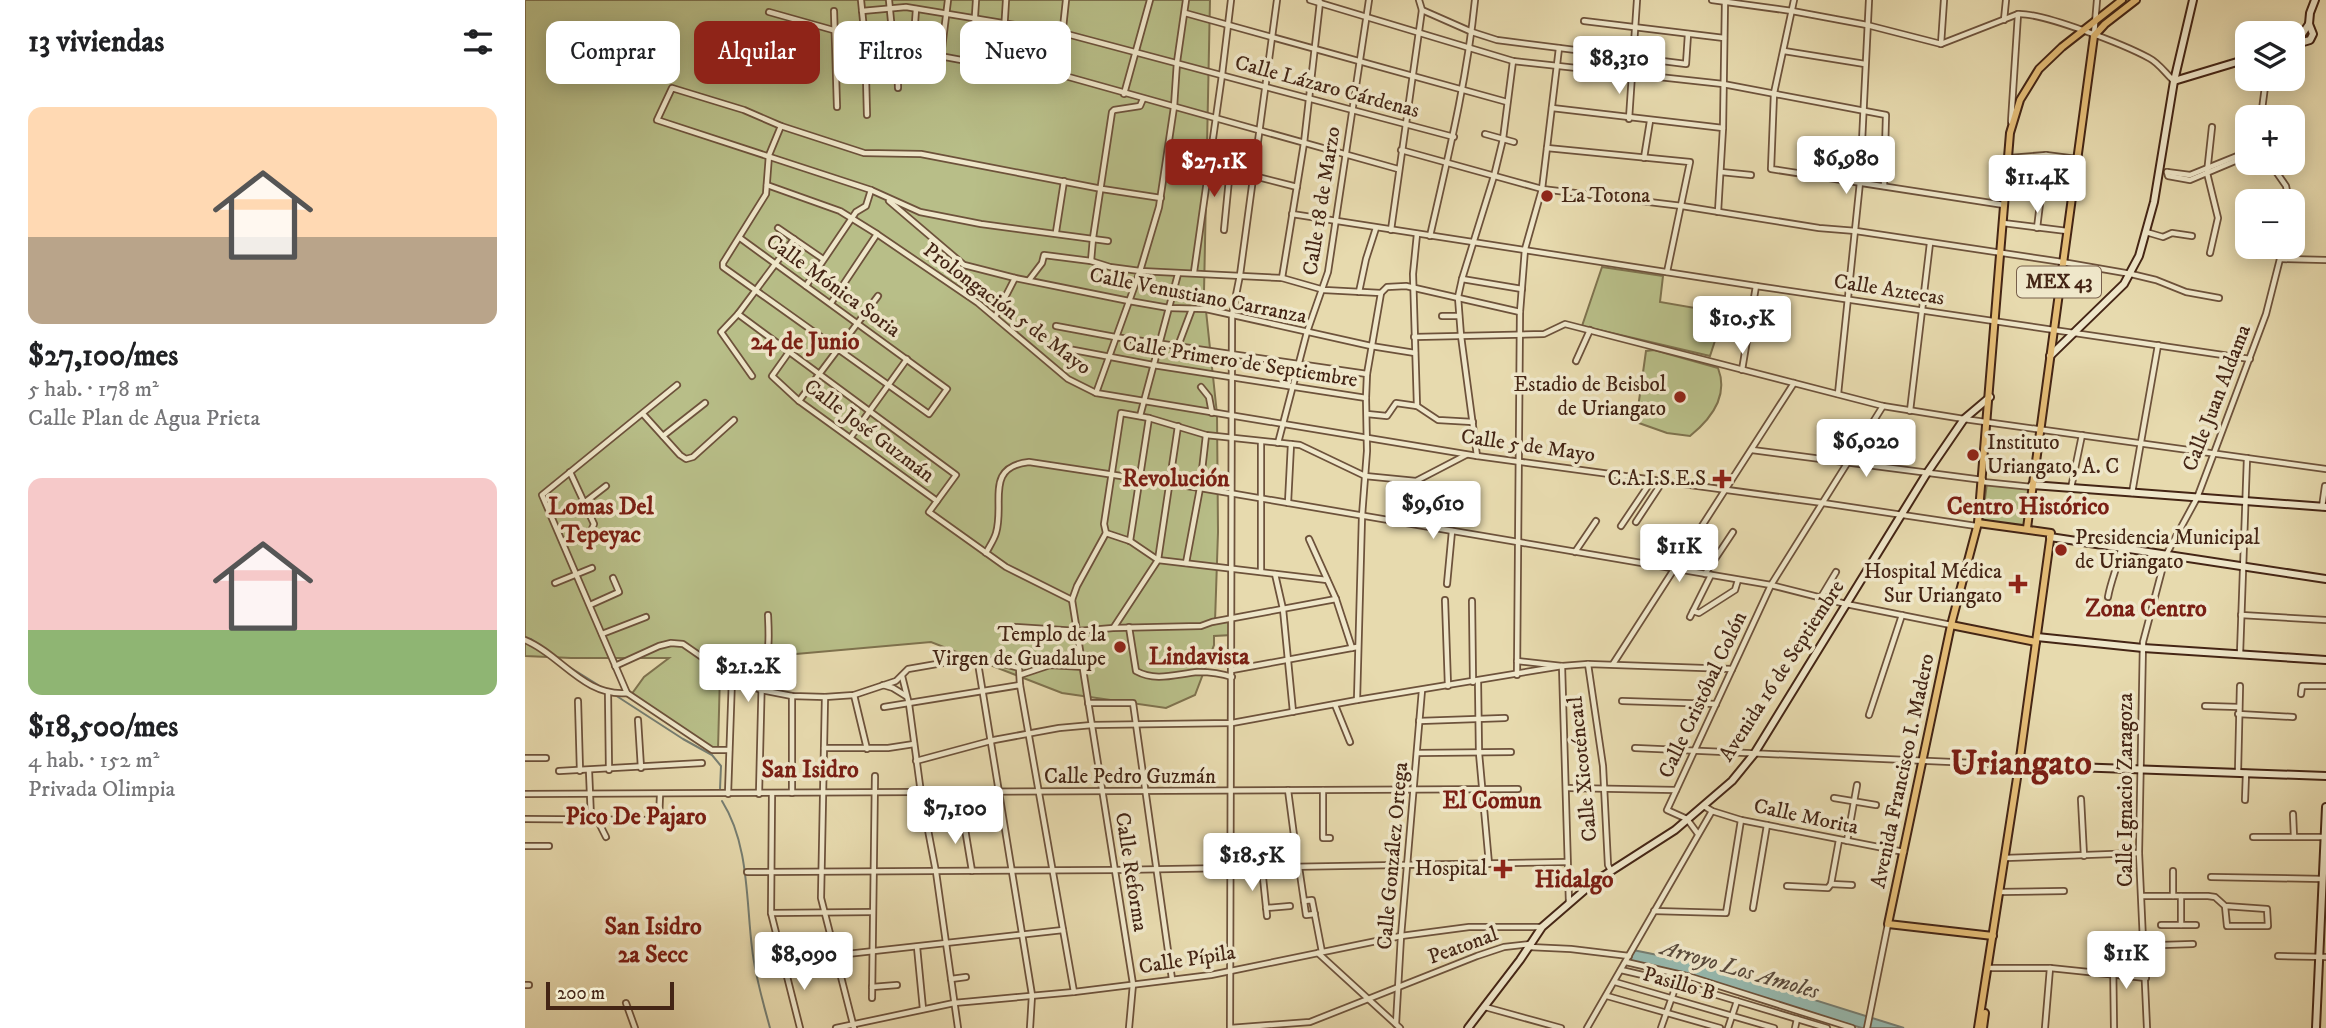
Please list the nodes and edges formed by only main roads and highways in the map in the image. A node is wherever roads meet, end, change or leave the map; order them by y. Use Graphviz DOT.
graph roads {
  1 [pos="2122,0"];
  2 [pos="2136,0"];
  3 [pos="1977,524"];
  4 [pos="2027,528"];
  5 [pos="1951,625"];
  6 [pos="2036,640"];
  7 [pos="1993,936"];
  8 [pos="1980,1028"];
  1 -- 3 [label="main road, MEX 43"];
  2 -- 4 [label="main road, MEX 43"];
  3 -- 4 [label="main road"];
  3 -- 5 [label="main road, Avenida Francisco I. Madero / MEX 43"];
  4 -- 6 [label="main road"];
  5 -- 6 [label="main road"];
  5 -- 7 [label="main road, Avenida Francisco I. Madero / MEX 43"];
  6 -- 7 [label="main road"];
  7 -- 8 [label="main road"];
}
